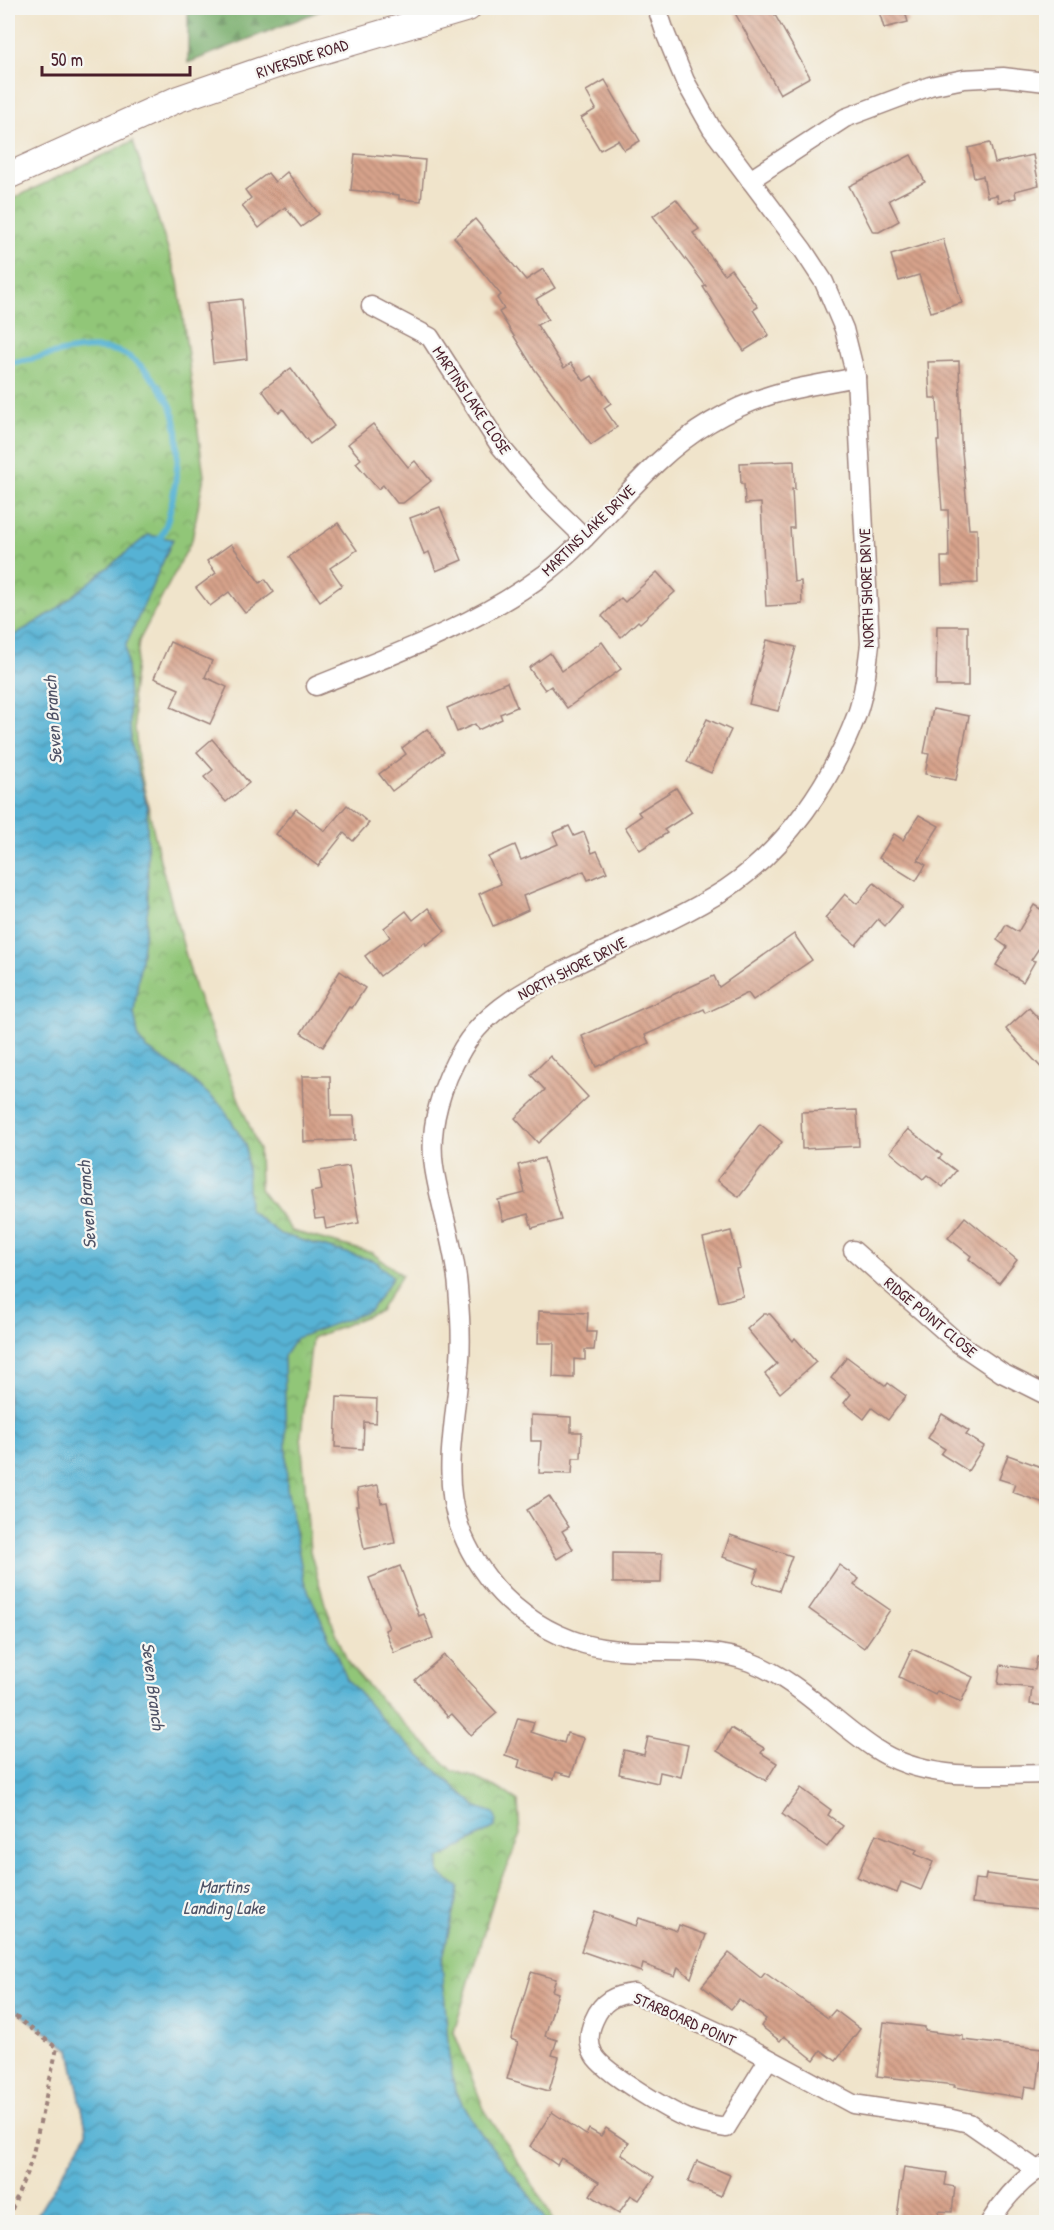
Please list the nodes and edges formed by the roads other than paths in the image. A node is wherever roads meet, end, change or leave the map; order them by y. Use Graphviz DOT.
graph roads {
  1 [pos="468,8"];
  2 [pos="657,8"];
  3 [pos="1047,82"];
  4 [pos="8,176"];
  5 [pos="750,180"];
  6 [pos="371,306"];
  7 [pos="856,377"];
  8 [pos="585,538"];
  9 [pos="316,686"];
  10 [pos="853,1250"];
  11 [pos="1047,1395"];
  12 [pos="1047,1774"];
  13 [pos="768,2060"];
  14 [pos="1042,2168"];
  15 [pos="990,2223"];
  1 -- 4 [label="street, RIVERSIDE ROAD"];
  2 -- 5 [label="street, NORTH SHORE DRIVE"];
  3 -- 5 [label="street"];
  5 -- 7 [label="street, NORTH SHORE DRIVE"];
  6 -- 8 [label="street, MARTINS LAKE CLOSE"];
  7 -- 8 [label="street, MARTINS LAKE DRIVE"];
  7 -- 12 [label="street, NORTH SHORE DRIVE"];
  8 -- 9 [label="street, MARTINS LAKE DRIVE"];
  10 -- 11 [label="street, RIDGE POINT CLOSE"];
  13 -- 13 [label="street, STARBOARD POINT"];
  13 -- 14 [label="street, STARBOARD POINT"];
  14 -- 15 [label="street"];
}
